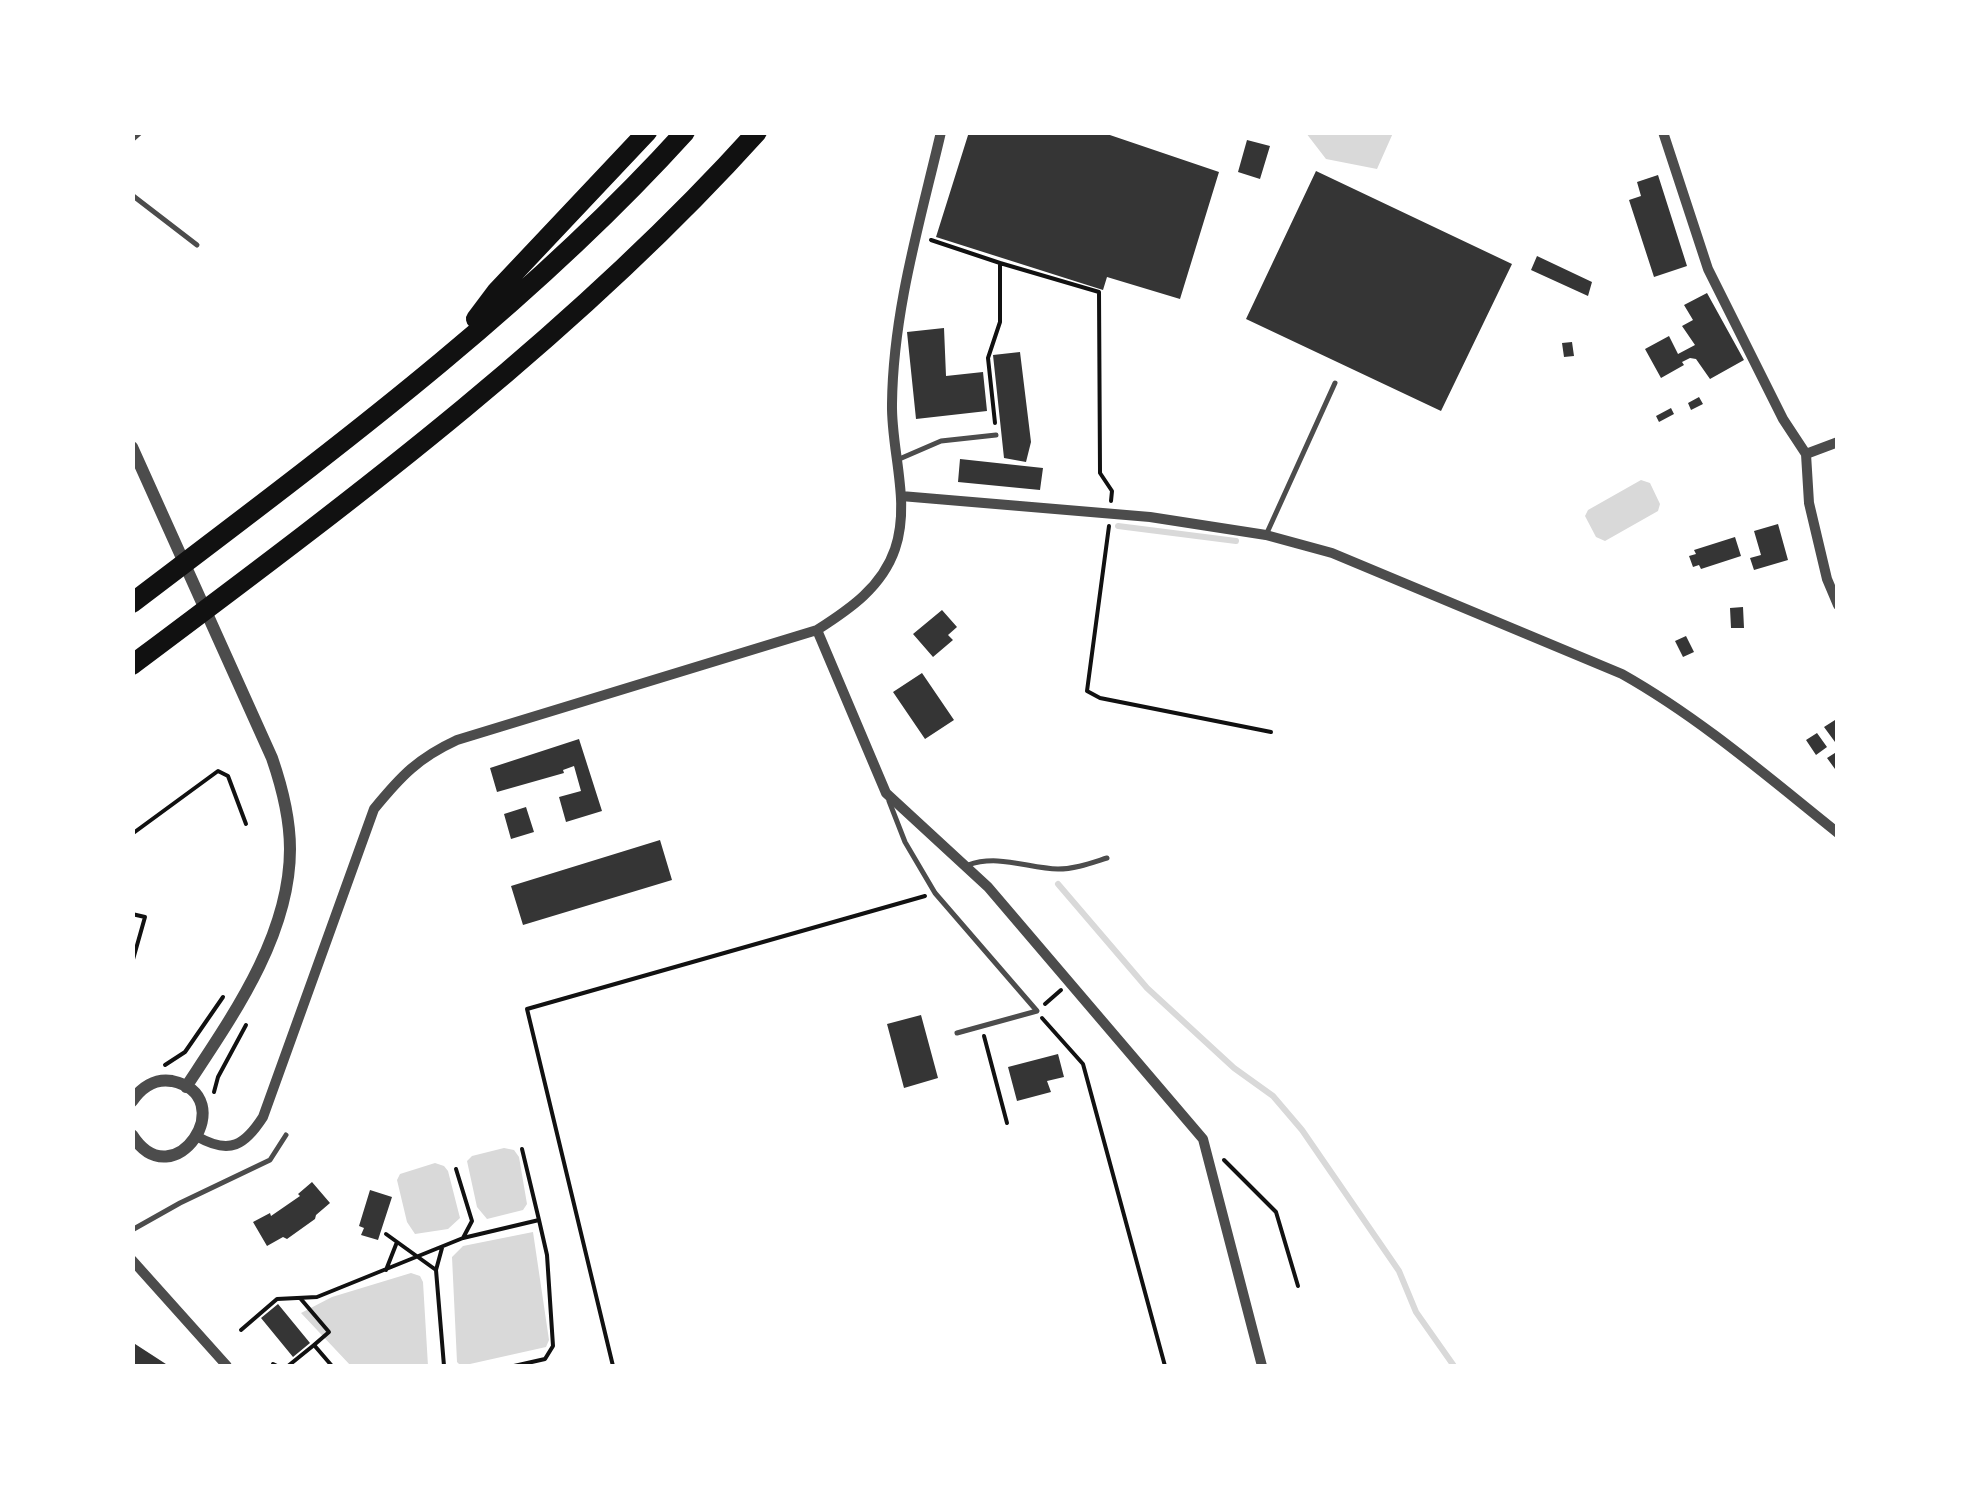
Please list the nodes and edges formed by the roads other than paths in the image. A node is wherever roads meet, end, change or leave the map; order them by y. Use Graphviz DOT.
graph roads {
  1 [pos="141,132"];
  2 [pos="647,132"];
  3 [pos="685,132"];
  4 [pos="757,132"];
  5 [pos="941,132"];
  6 [pos="1663,132"];
  7 [pos="132,140"];
  8 [pos="132,195"];
  9 [pos="197,245"];
  10 [pos="450,354"];
  11 [pos="1335,383"];
  12 [pos="996,435"];
  13 [pos="1838,442"];
  14 [pos="132,447"];
  15 [pos="1806,454"];
  16 [pos="898,460"];
  17 [pos="901,496"];
  18 [pos="1266,534"];
  19 [pos="132,602"];
  20 [pos="1838,605"];
  21 [pos="818,630"];
  22 [pos="132,665"];
  23 [pos="886,793"];
  24 [pos="1838,833"];
  25 [pos="1106,858"];
  26 [pos="966,866"];
  27 [pos="958,1033"];
  28 [pos="186,1087"];
  29 [pos="132,1101"];
  30 [pos="286,1135"];
  31 [pos="198,1137"];
  32 [pos="134,1140"];
  33 [pos="132,1230"];
  34 [pos="132,1260"];
  35 [pos="226,1366"];
  36 [pos="1262,1366"];
  1 -- 7 [label="lane"];
  2 -- 10 [label="highway"];
  3 -- 10 [label="highway"];
  4 -- 22 [label="highway"];
  5 -- 16 [label="street"];
  6 -- 15 [label="street"];
  8 -- 9 [label="lane"];
  10 -- 19 [label="highway"];
  11 -- 18 [label="lane"];
  12 -- 16 [label="lane"];
  13 -- 15 [label="street"];
  14 -- 28 [label="street"];
  15 -- 20 [label="street"];
  16 -- 17 [label="street"];
  17 -- 18 [label="street"];
  17 -- 21 [label="street"];
  18 -- 24 [label="street"];
  21 -- 23 [label="street"];
  21 -- 31 [label="street"];
  23 -- 26 [label="street"];
  23 -- 27 [label="lane"];
  25 -- 26 [label="lane"];
  26 -- 36 [label="street"];
  28 -- 29 [label="street"];
  28 -- 31 [label="street"];
  30 -- 33 [label="lane"];
  31 -- 32 [label="street"];
  34 -- 35 [label="street"];
}
